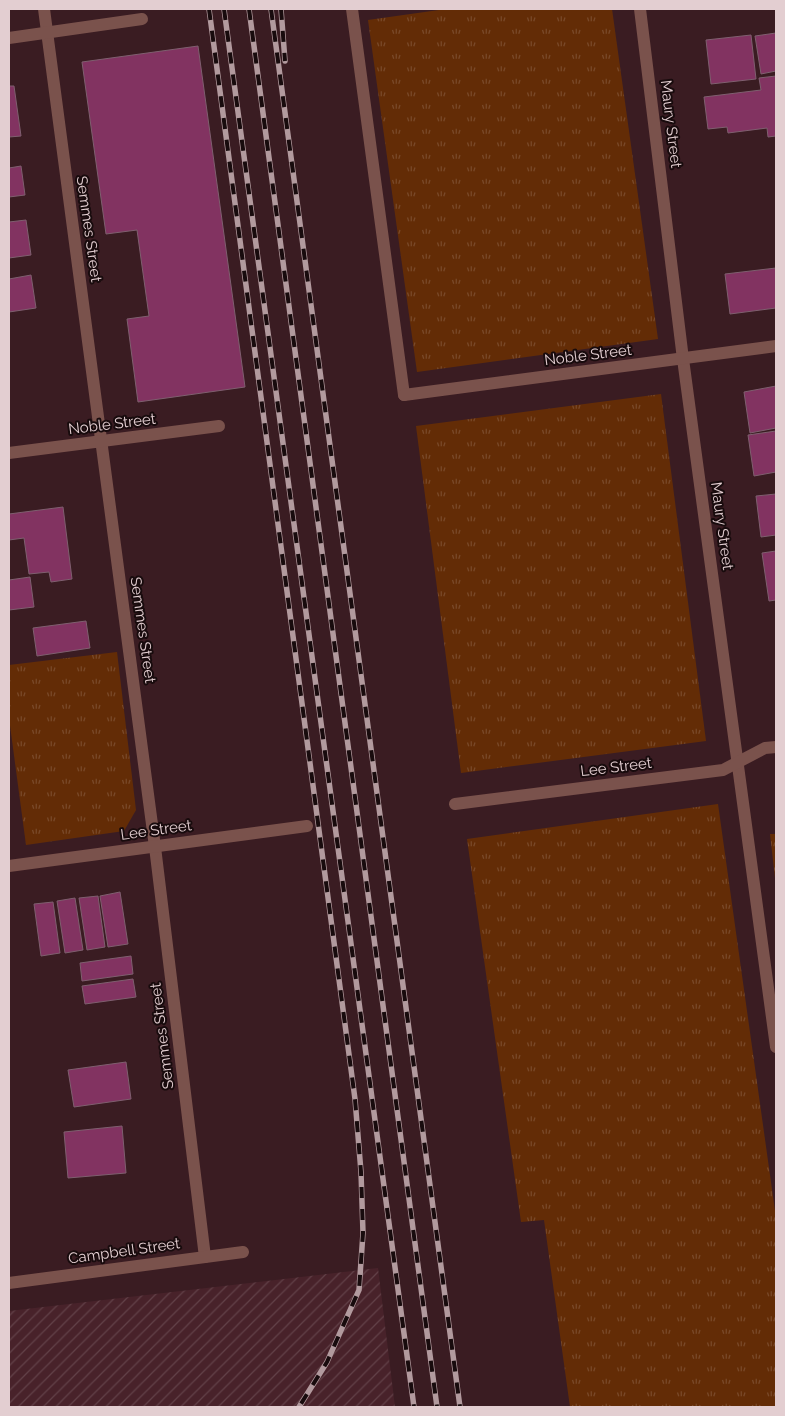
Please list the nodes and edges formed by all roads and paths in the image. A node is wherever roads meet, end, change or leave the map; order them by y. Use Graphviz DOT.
graph roads {
  1 [pos="44,9"];
  2 [pos="352,9"];
  3 [pos="640,9"];
  4 [pos="142,19"];
  5 [pos="47,33"];
  6 [pos="9,38"];
  7 [pos="776,346"];
  8 [pos="684,359"];
  9 [pos="219,426"];
  10 [pos="101,442"];
  11 [pos="9,453"];
  12 [pos="776,747"];
  13 [pos="738,764"];
  14 [pos="455,804"];
  15 [pos="307,826"];
  16 [pos="156,847"];
  17 [pos="9,866"];
  18 [pos="776,1047"];
  19 [pos="243,1252"];
  20 [pos="205,1257"];
  21 [pos="9,1283"];
  1 -- 5 [label="street, Semmes Street"];
  2 -- 8 [label="street, Noble Street"];
  3 -- 8 [label="street, Maury Street"];
  4 -- 5 [label="street"];
  5 -- 6 [label="street"];
  5 -- 10 [label="street, Semmes Street"];
  7 -- 8 [label="street, Noble Street"];
  8 -- 13 [label="street, Maury Street"];
  9 -- 10 [label="street, Noble Street"];
  10 -- 11 [label="street, Noble Street"];
  10 -- 16 [label="street, Semmes Street"];
  12 -- 13 [label="street, Lee Street"];
  13 -- 14 [label="street, Lee Street"];
  13 -- 18 [label="street, Maury Street"];
  15 -- 16 [label="street, Lee Street"];
  16 -- 17 [label="street, Lee Street"];
  16 -- 20 [label="street, Semmes Street"];
  19 -- 20 [label="street, Campbell Street"];
  20 -- 21 [label="street, Campbell Street"];
}
